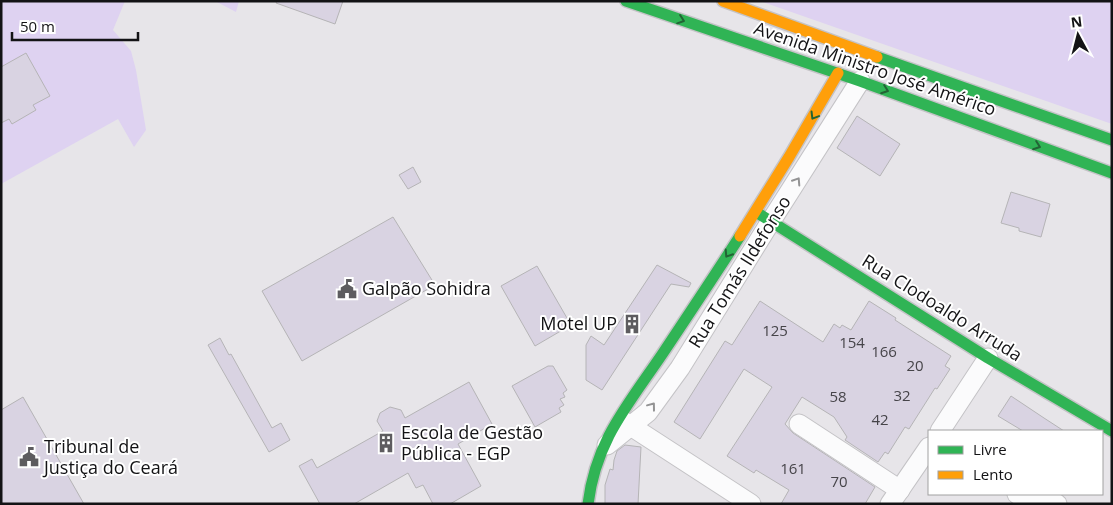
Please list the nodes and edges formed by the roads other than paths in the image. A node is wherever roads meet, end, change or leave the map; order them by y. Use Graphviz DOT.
graph roads {
  1 [pos="723,1"];
  2 [pos="632,2"];
  3 [pos="838,73"];
  4 [pos="860,81"];
  5 [pos="1112,140"];
  6 [pos="1112,173"];
  7 [pos="763,216"];
  8 [pos="709,282"];
  9 [pos="726,293"];
  10 [pos="662,355"];
  11 [pos="988,358"];
  12 [pos="680,368"];
  13 [pos="624,422"];
  14 [pos="799,424"];
  15 [pos="941,430"];
  16 [pos="1112,431"];
  17 [pos="928,448"];
  18 [pos="602,449"];
  19 [pos="895,497"];
  20 [pos="1029,497"];
  21 [pos="588,504"];
  22 [pos="751,504"];
  23 [pos="1058,504"];
  1 -- 5 [label="main road, Avenida Ministro José Américo"];
  2 -- 3 [label="main road, Avenida Ministro José Américo, one-way"];
  3 -- 4 [label="main road, Avenida Ministro José Américo"];
  3 -- 7 [label="main road, Rua Tomás Ildefonso, one-way"];
  4 -- 6 [label="main road, Avenida Ministro José Américo, one-way"];
  7 -- 4 [label="street, Rua Tomás Ildefonso, one-way"];
  7 -- 8 [label="main road, Rua Tomás Ildefonso, one-way"];
  7 -- 9 [label="street, Rua Tomás Ildefonso"];
  7 -- 11 [label="main road, Rua Clodoaldo Arruda"];
  8 -- 9 [label="street"];
  8 -- 10 [label="main road, Rua Tomás Ildefonso"];
  9 -- 12 [label="street, Rua Tomás Ildefonso"];
  10 -- 12 [label="street"];
  10 -- 13 [label="main road, Rua Tomás Ildefonso"];
  11 -- 15 [label="street"];
  11 -- 16 [label="main road, Rua Clodoaldo Arruda"];
  13 -- 12 [label="street, Rua Tomás Ildefonso, one-way"];
  13 -- 18 [label="street, Rua Tomás Ildefonso"];
  13 -- 22 [label="street"];
  14 -- 19 [label="street"];
  17 -- 19 [label="street"];
  18 -- 21 [label="main road, Rua Tomás Ildefonso"];
  20 -- 23 [label="street"];
}
